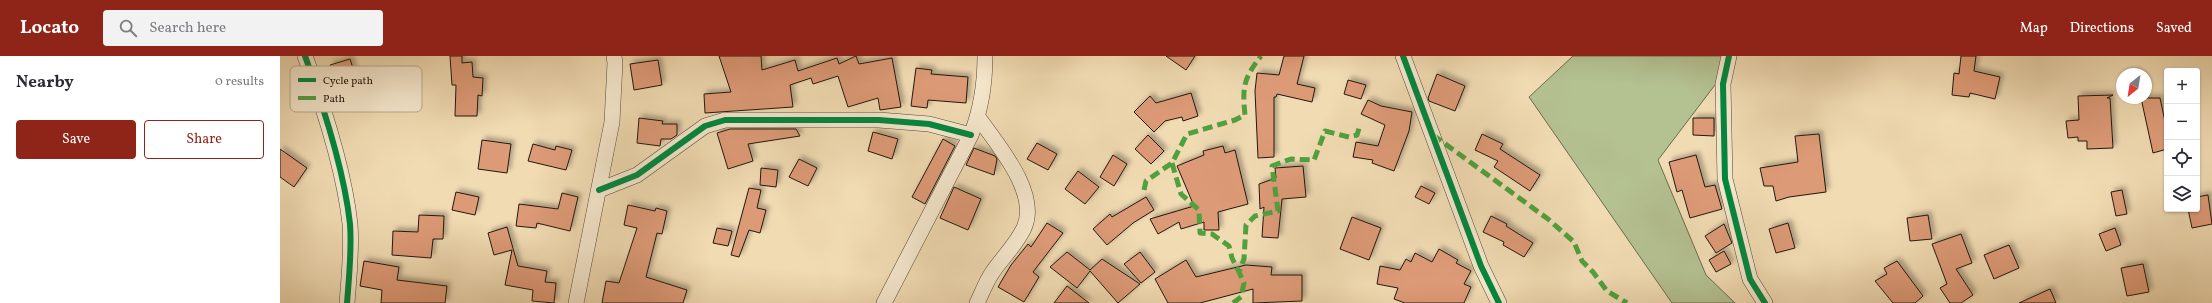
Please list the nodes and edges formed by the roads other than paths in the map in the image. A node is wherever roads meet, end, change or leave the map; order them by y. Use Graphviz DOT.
graph roads {
  1 [pos="305,56"];
  2 [pos="614,56"];
  3 [pos="985,56"];
  4 [pos="1403,56"];
  5 [pos="1729,56"];
  6 [pos="309,66"];
  7 [pos="324,112"];
  8 [pos="978,117"];
  9 [pos="971,136"];
  10 [pos="600,190"];
  11 [pos="347,303"];
  12 [pos="576,303"];
  13 [pos="884,303"];
  14 [pos="977,303"];
  15 [pos="1499,303"];
  16 [pos="1765,303"];
  1 -- 6 [label="street"];
  2 -- 10 [label="street"];
  3 -- 8 [label="street"];
  4 -- 15 [label="street"];
  5 -- 16 [label="street"];
  7 -- 11 [label="street"];
  8 -- 9 [label="street"];
  8 -- 14 [label="street"];
  9 -- 10 [label="street"];
  9 -- 13 [label="street"];
  10 -- 12 [label="street"];
}
